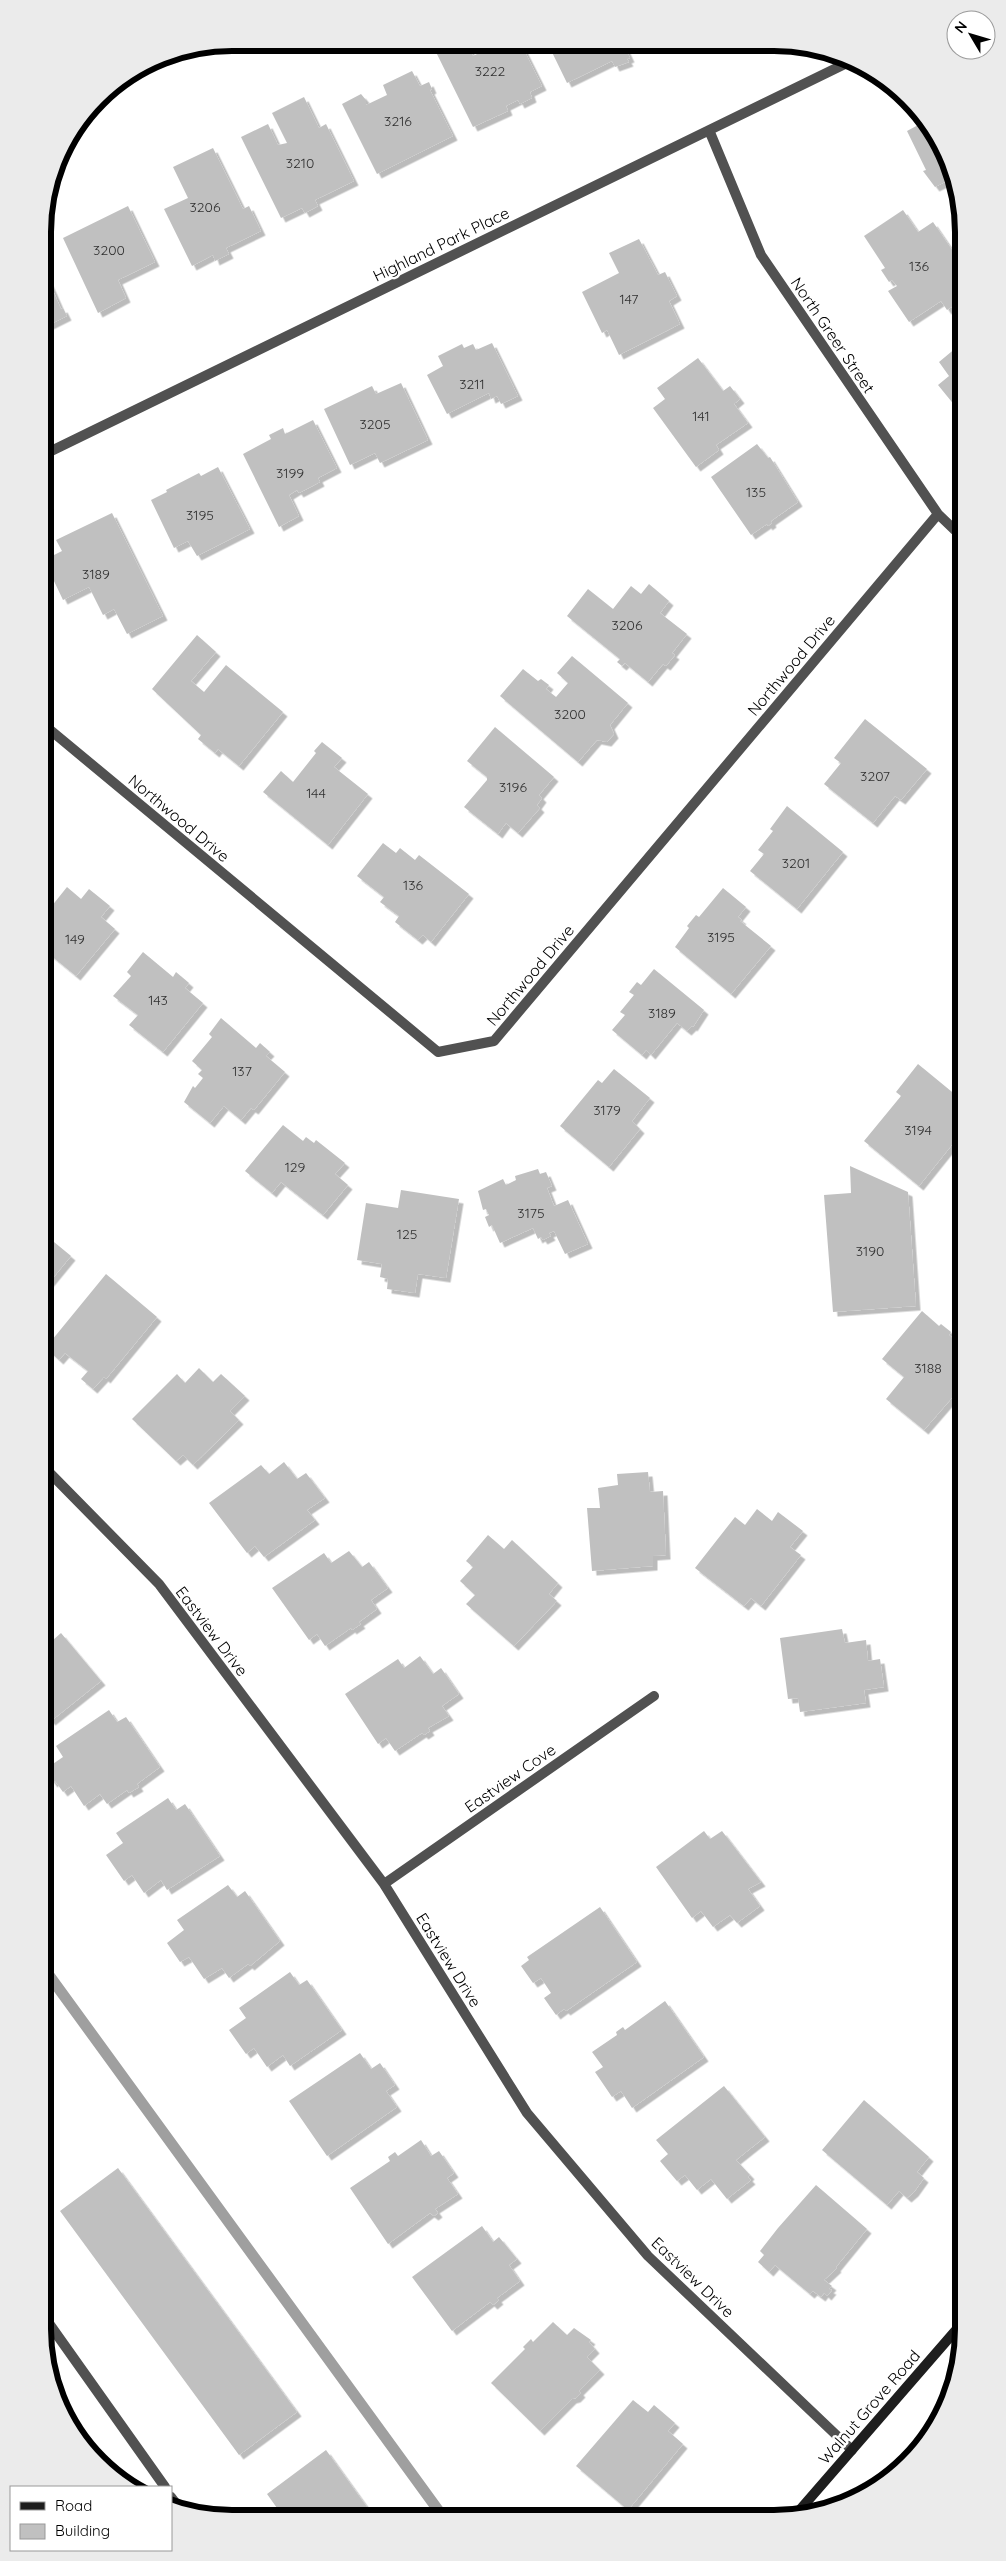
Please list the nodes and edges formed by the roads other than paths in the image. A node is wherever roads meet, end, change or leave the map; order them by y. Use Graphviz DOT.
graph roads {
  1 [pos="843,65"];
  2 [pos="709,130"];
  3 [pos="51,451"];
  4 [pos="938,514"];
  5 [pos="955,530"];
  6 [pos="51,731"];
  7 [pos="51,1474"];
  8 [pos="654,1696"];
  9 [pos="384,1884"];
  10 [pos="51,2328"];
  11 [pos="955,2331"];
  12 [pos="852,2450"];
  13 [pos="164,2486"];
  14 [pos="802,2507"];
  1 -- 2 [label="street, Highland Park Place"];
  2 -- 3 [label="street, Highland Park Place"];
  2 -- 4 [label="street, North Greer Street"];
  4 -- 5 [label="street, North Greer Street"];
  4 -- 6 [label="street, Northwood Drive"];
  7 -- 9 [label="street, Eastview Drive"];
  8 -- 9 [label="street, Eastview Cove"];
  9 -- 12 [label="street, Eastview Drive"];
  10 -- 13 [label="street"];
  11 -- 12 [label="main road, Walnut Grove Road"];
  12 -- 14 [label="main road, Walnut Grove Road"];
}
